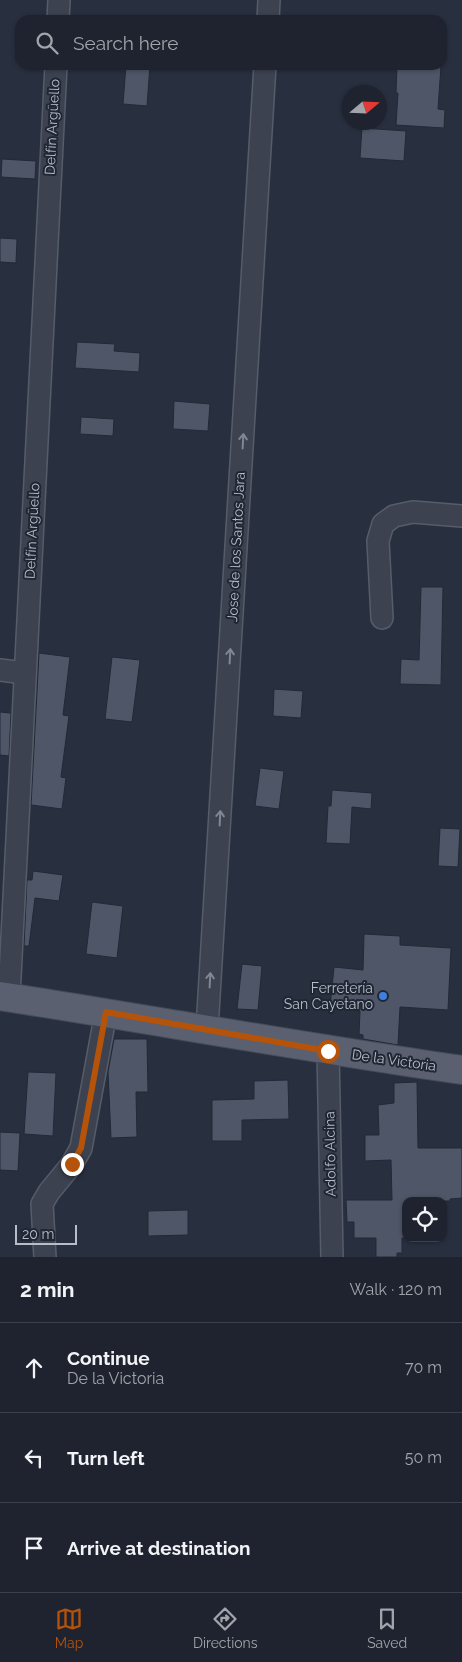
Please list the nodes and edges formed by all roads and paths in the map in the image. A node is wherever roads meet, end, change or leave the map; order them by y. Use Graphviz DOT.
graph roads {
  1 [pos="59,0"];
  2 [pos="269,0"];
  3 [pos="58,15"];
  4 [pos="268,15"];
  5 [pos="56,70"];
  6 [pos="265,70"];
  7 [pos="462,517"];
  8 [pos="382,618"];
  9 [pos="0,670"];
  10 [pos="24,673"];
  11 [pos="5,996"];
  12 [pos="106,1012"];
  13 [pos="207,1029"];
  14 [pos="328,1051"];
  15 [pos="462,1070"];
  16 [pos="44,1257"];
  17 [pos="332,1257"];
  1 -- 3 [label="street"];
  2 -- 4 [label="street"];
  5 -- 10 [label="street, Delfín Argüello"];
  13 -- 6 [label="street, Jose de los Santos Jara, one-way"];
  7 -- 8 [label="street"];
  9 -- 10 [label="street"];
  10 -- 11 [label="street, Delfín Argüello"];
  11 -- 12 [label="main road, De la Victoria"];
  12 -- 13 [label="main road, De la Victoria"];
  12 -- 16 [label="street"];
  13 -- 14 [label="main road, De la Victoria"];
  14 -- 15 [label="main road, De la Victoria"];
  14 -- 17 [label="street, Adolfo Alcina"];
}
